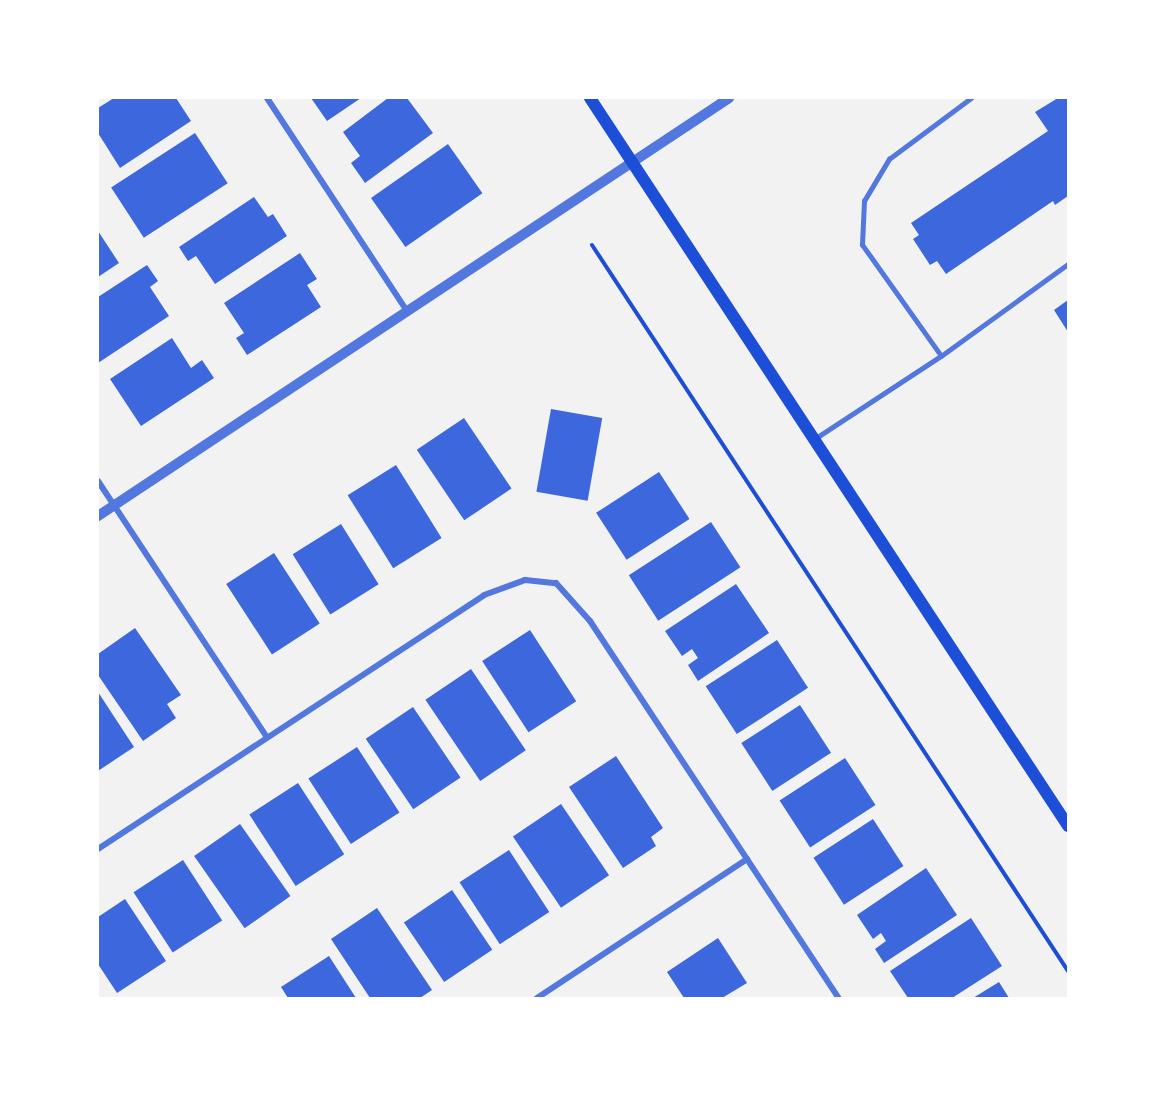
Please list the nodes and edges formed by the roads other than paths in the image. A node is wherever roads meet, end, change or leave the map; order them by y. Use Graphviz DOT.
graph roads {
  1 [pos="267,98"];
  2 [pos="590,98"];
  3 [pos="729,98"];
  4 [pos="971,98"];
  5 [pos="633,161"];
  6 [pos="1068,264"];
  7 [pos="407,311"];
  8 [pos="941,356"];
  9 [pos="813,440"];
  10 [pos="98,481"];
  11 [pos="113,506"];
  12 [pos="98,516"];
  13 [pos="267,737"];
  14 [pos="1068,826"];
  15 [pos="98,849"];
  16 [pos="747,859"];
  17 [pos="537,999"];
  18 [pos="839,999"];
  1 -- 7 [label="street"];
  2 -- 5 [label="main road"];
  3 -- 5 [label="street"];
  4 -- 8 [label="lane"];
  5 -- 7 [label="street"];
  5 -- 9 [label="main road"];
  6 -- 8 [label="lane"];
  7 -- 11 [label="street"];
  8 -- 9 [label="lane"];
  9 -- 14 [label="main road"];
  10 -- 11 [label="street"];
  11 -- 12 [label="street"];
  11 -- 13 [label="street"];
  13 -- 15 [label="street"];
  13 -- 16 [label="street"];
  16 -- 17 [label="street"];
  16 -- 18 [label="street"];
}
